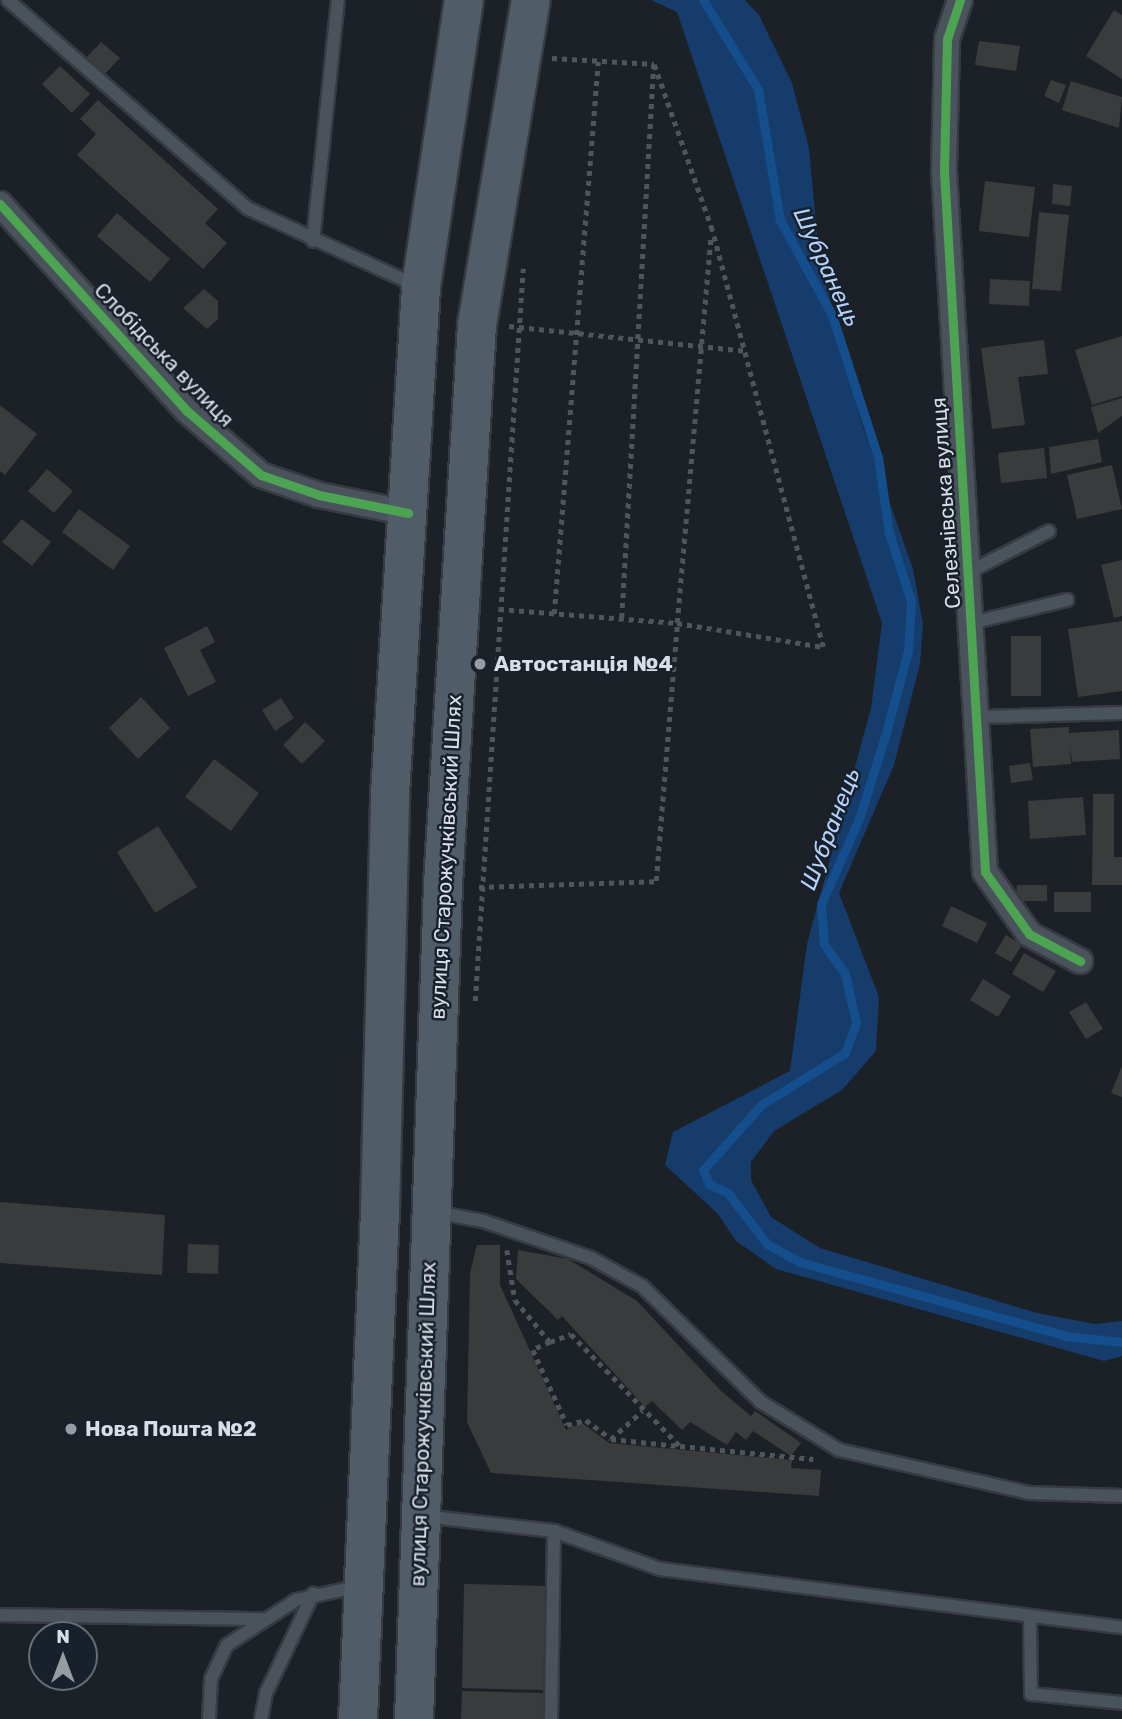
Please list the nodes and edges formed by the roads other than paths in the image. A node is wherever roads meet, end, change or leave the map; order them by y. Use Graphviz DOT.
graph roads {
  1 [pos="8,0"];
  2 [pos="338,0"];
  3 [pos="464,0"];
  4 [pos="531,0"];
  5 [pos="960,0"];
  6 [pos="0,204"];
  7 [pos="313,241"];
  8 [pos="421,287"];
  9 [pos="479,309"];
  10 [pos="408,513"];
  11 [pos="1049,531"];
  12 [pos="968,573"];
  13 [pos="1067,600"];
  14 [pos="971,623"];
  15 [pos="1122,713"];
  16 [pos="979,716"];
  17 [pos="1080,961"];
  18 [pos="430,1212"];
  19 [pos="1122,1496"];
  20 [pos="420,1516"];
  21 [pos="554,1531"];
  22 [pos="364,1586"];
  23 [pos="313,1594"];
  24 [pos="0,1615"];
  25 [pos="262,1619"];
  26 [pos="1030,1619"];
  27 [pos="1122,1627"];
  28 [pos="1122,1703"];
  29 [pos="209,1719"];
  30 [pos="261,1719"];
  31 [pos="358,1719"];
  32 [pos="414,1719"];
  33 [pos="551,1719"];
  1 -- 7 [label="lane"];
  2 -- 7 [label="lane"];
  3 -- 8 [label="main road"];
  4 -- 9 [label="main road, вулиця Старожучківський Шлях"];
  5 -- 12 [label="street, Селезнівська вулиця"];
  6 -- 10 [label="street, Слобідська вулиця"];
  7 -- 8 [label="lane"];
  8 -- 9 [label="main road"];
  8 -- 10 [label="main road"];
  9 -- 18 [label="main road, вулиця Старожучківський Шлях"];
  10 -- 22 [label="main road"];
  11 -- 12 [label="lane"];
  12 -- 14 [label="street, Селезнівська вулиця"];
  13 -- 14 [label="lane"];
  14 -- 16 [label="street, Селезнівська вулиця"];
  15 -- 16 [label="lane"];
  16 -- 17 [label="street, Селезнівська вулиця"];
  18 -- 19 [label="lane"];
  18 -- 20 [label="main road, вулиця Старожучківський Шлях"];
  20 -- 21 [label="lane"];
  20 -- 32 [label="main road, вулиця Старожучківський Шлях"];
  21 -- 26 [label="lane"];
  21 -- 33 [label="lane"];
  22 -- 23 [label="lane"];
  22 -- 31 [label="main road"];
  23 -- 25 [label="lane"];
  23 -- 30 [label="lane"];
  24 -- 25 [label="lane"];
  25 -- 29 [label="lane"];
  26 -- 27 [label="lane"];
  26 -- 28 [label="lane"];
}
